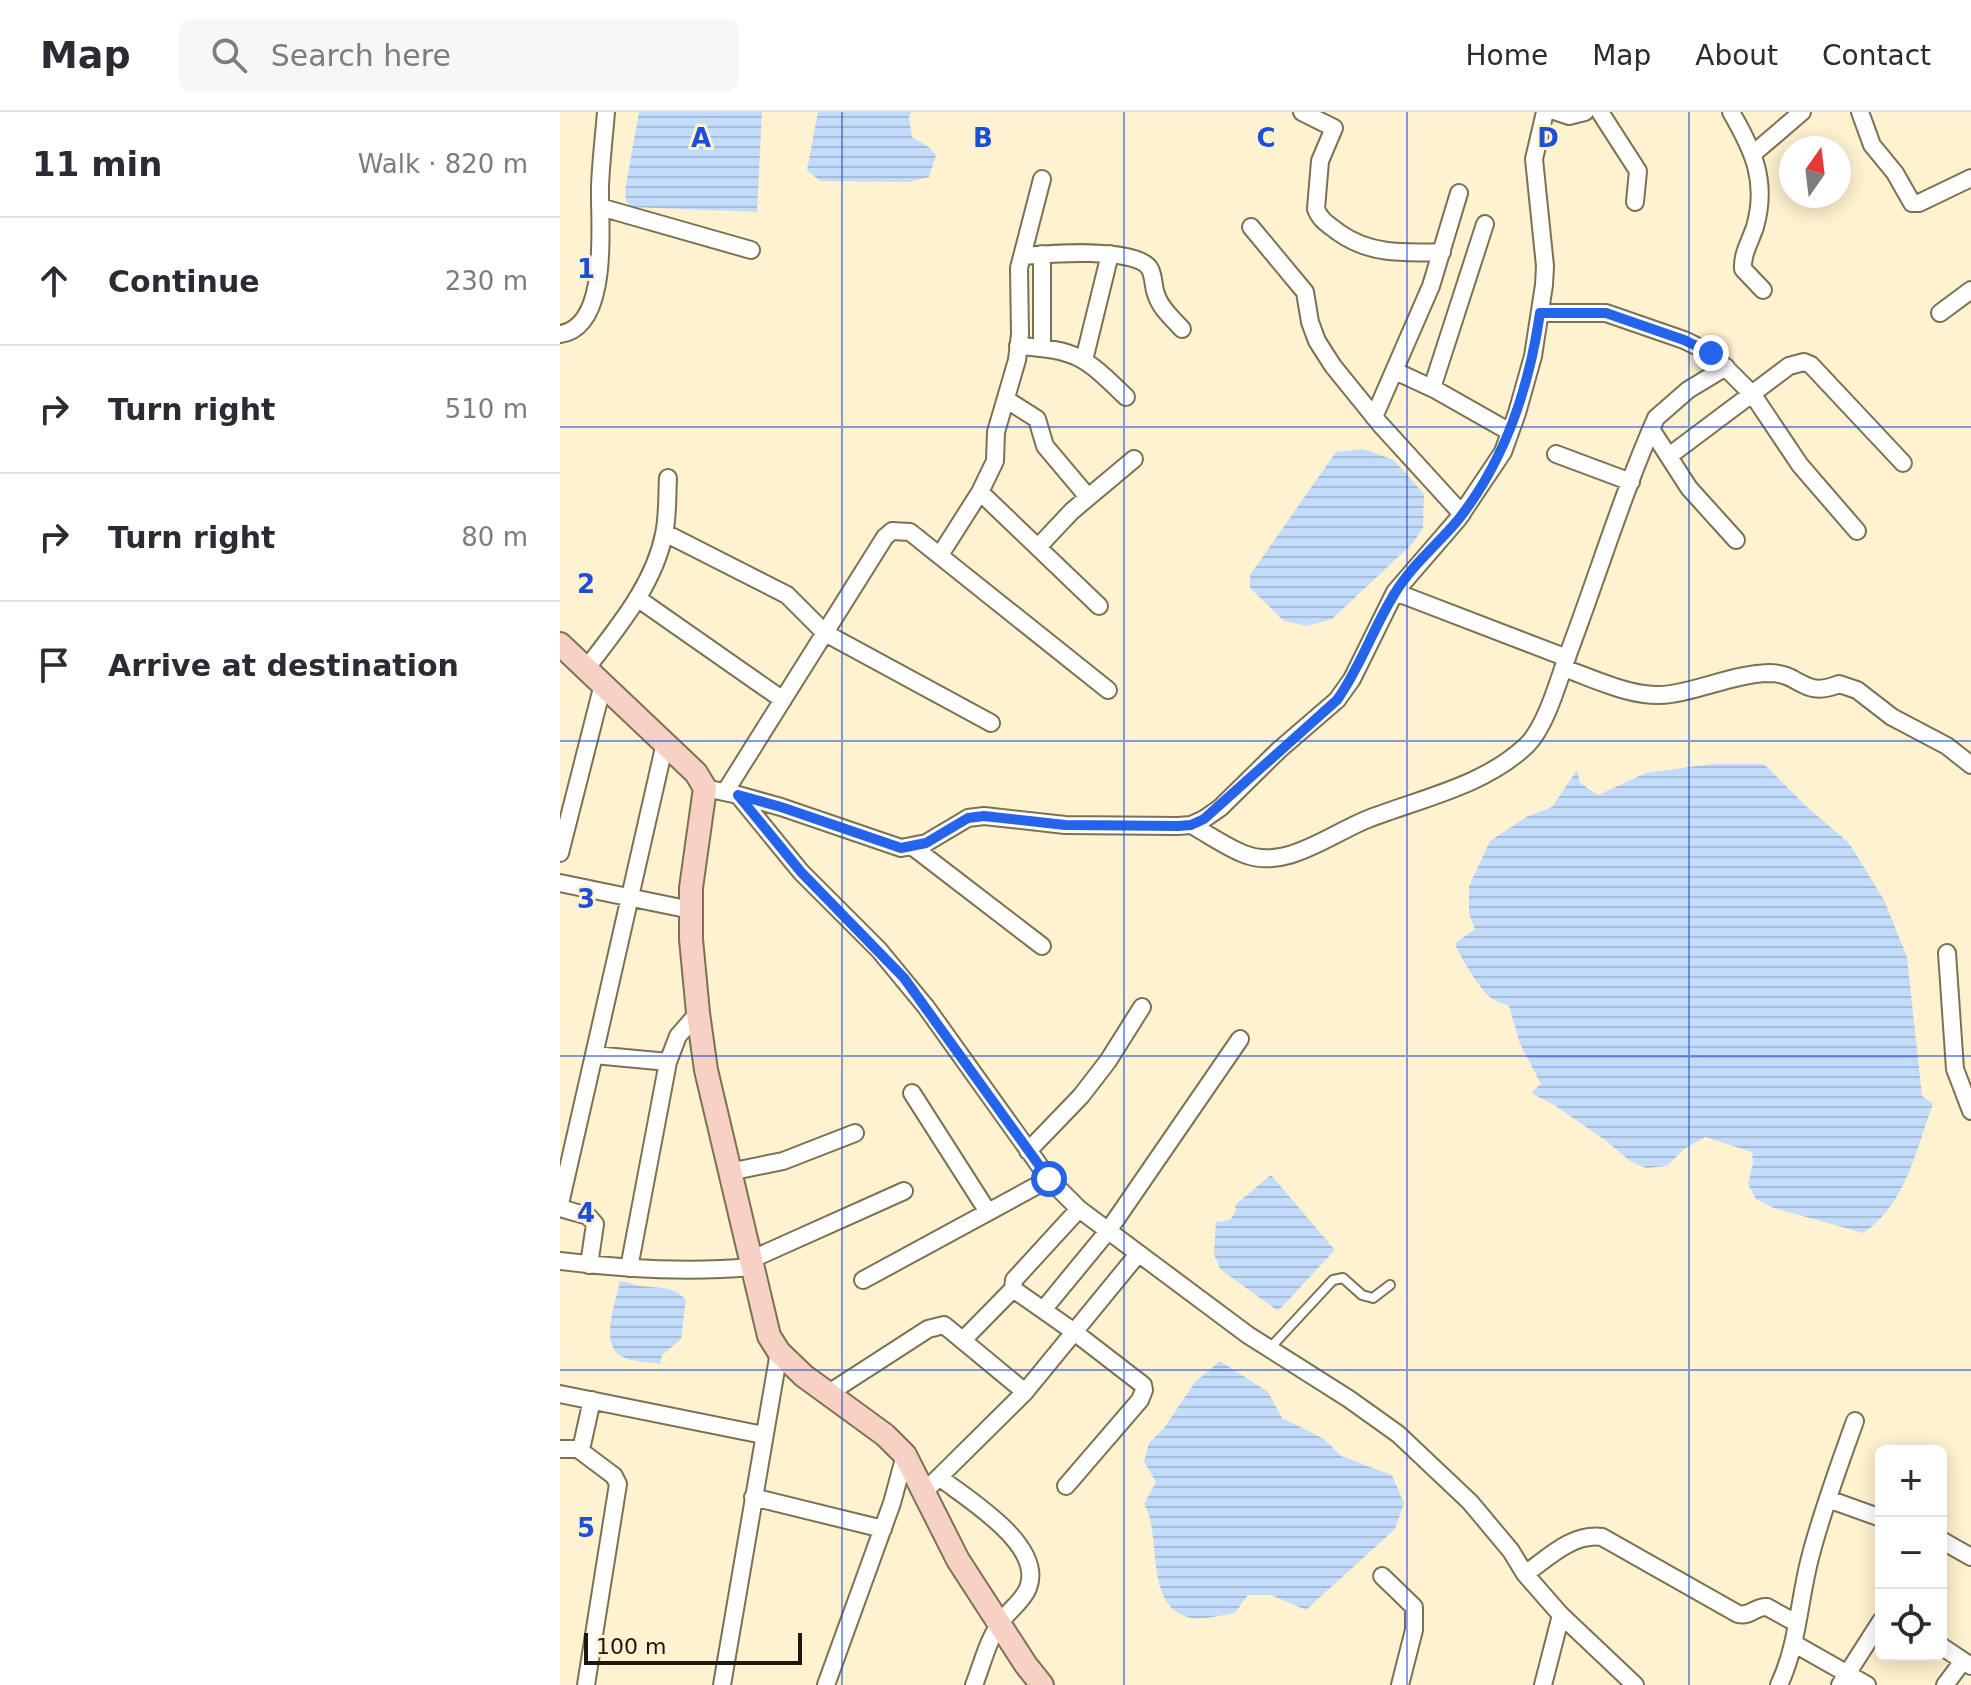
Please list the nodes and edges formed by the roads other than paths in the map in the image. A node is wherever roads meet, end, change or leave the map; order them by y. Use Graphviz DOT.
graph roads {
  1 [pos="606,112"];
  2 [pos="1302,112"];
  3 [pos="1545,112"];
  4 [pos="1557,112"];
  5 [pos="1585,112"];
  6 [pos="1600,112"];
  7 [pos="1731,112"];
  8 [pos="1802,112"];
  9 [pos="1860,112"];
  10 [pos="1754,153"];
  11 [pos="1971,178"];
  12 [pos="1042,179"];
  13 [pos="1459,193"];
  14 [pos="1635,202"];
  15 [pos="600,207"];
  16 [pos="1485,224"];
  17 [pos="1251,227"];
  18 [pos="751,250"];
  19 [pos="1442,252"];
  20 [pos="1042,254"];
  21 [pos="1110,254"];
  22 [pos="1022,256"];
  23 [pos="1763,290"];
  24 [pos="1971,290"];
  25 [pos="1540,313"];
  26 [pos="1940,313"];
  27 [pos="1182,329"];
  28 [pos="560,334"];
  29 [pos="1018,346"];
  30 [pos="1042,348"];
  31 [pos="1084,360"];
  32 [pos="1726,367"];
  33 [pos="1395,371"];
  34 [pos="1432,388"];
  35 [pos="1753,395"];
  36 [pos="1126,397"];
  37 [pos="1007,400"];
  38 [pos="1374,417"];
  39 [pos="1651,429"];
  40 [pos="1510,432"];
  41 [pos="1556,454"];
  42 [pos="1669,456"];
  43 [pos="1134,459"];
  44 [pos="1903,463"];
  45 [pos="668,478"];
  46 [pos="1631,482"];
  47 [pos="980,492"];
  48 [pos="1088,497"];
  49 [pos="1462,514"];
  50 [pos="1857,531"];
  51 [pos="665,533"];
  52 [pos="1736,540"];
  53 [pos="1039,546"];
  54 [pos="940,555"];
  55 [pos="1395,592"];
  56 [pos="637,598"];
  57 [pos="1099,606"];
  58 [pos="825,633"];
  59 [pos="560,644"];
  60 [pos="1565,663"];
  61 [pos="595,676"];
  62 [pos="1108,690"];
  63 [pos="783,700"];
  64 [pos="991,723"];
  65 [pos="665,743"];
  66 [pos="1971,765"];
  67 [pos="722,792"];
  68 [pos="1191,825"];
  69 [pos="913,847"];
  70 [pos="560,853"];
  71 [pos="560,883"];
  72 [pos="630,897"];
  73 [pos="691,910"];
  74 [pos="1042,946"];
  75 [pos="1947,953"];
  76 [pos="1142,1007"];
  77 [pos="698,1013"];
  78 [pos="1240,1039"];
  79 [pos="594,1055"];
  80 [pos="668,1062"];
  81 [pos="1965,1080"];
  82 [pos="912,1093"];
  83 [pos="1971,1111"];
  84 [pos="855,1133"];
  85 [pos="1028,1151"];
  86 [pos="565,1156"];
  87 [pos="729,1172"];
  88 [pos="1049,1179"];
  89 [pos="904,1191"];
  90 [pos="560,1206"];
  91 [pos="1079,1209"];
  92 [pos="988,1212"];
  93 [pos="1108,1231"];
  94 [pos="1138,1254"];
  95 [pos="560,1261"];
  96 [pos="750,1264"];
  97 [pos="589,1265"];
  98 [pos="629,1268"];
  99 [pos="863,1280"];
  100 [pos="1390,1285"];
  101 [pos="1013,1289"];
  102 [pos="1043,1310"];
  103 [pos="1073,1331"];
  104 [pos="963,1340"];
  105 [pos="1269,1349"];
  106 [pos="779,1352"];
  107 [pos="1025,1392"];
  108 [pos="829,1393"];
  109 [pos="560,1394"];
  110 [pos="592,1400"];
  111 [pos="1855,1421"];
  112 [pos="763,1435"];
  113 [pos="560,1449"];
  114 [pos="578,1449"];
  115 [pos="905,1455"];
  116 [pos="931,1485"];
  117 [pos="1066,1486"];
  118 [pos="753,1497"];
  119 [pos="1828,1499"];
  120 [pos="1878,1517"];
  121 [pos="883,1529"];
  122 [pos="1947,1543"];
  123 [pos="1971,1557"];
  124 [pos="1525,1574"];
  125 [pos="1382,1576"];
  126 [pos="1561,1615"];
  127 [pos="1796,1623"];
  128 [pos="999,1624"];
  129 [pos="1875,1630"];
  130 [pos="1793,1643"];
  131 [pos="1947,1650"];
  132 [pos="1967,1664"];
  133 [pos="1843,1679"];
  134 [pos="586,1685"];
  135 [pos="722,1685"];
  136 [pos="826,1685"];
  137 [pos="974,1685"];
  138 [pos="1042,1685"];
  139 [pos="1400,1685"];
  140 [pos="1543,1685"];
  141 [pos="1635,1685"];
  142 [pos="1779,1685"];
  143 [pos="1867,1685"];
  144 [pos="1945,1685"];
  1 -- 15 [label="street"];
  2 -- 19 [label="street"];
  3 -- 25 [label="street"];
  4 -- 5 [label="street"];
  6 -- 14 [label="street"];
  7 -- 10 [label="street"];
  8 -- 10 [label="street"];
  9 -- 11 [label="street"];
  10 -- 23 [label="street"];
  12 -- 22 [label="street"];
  13 -- 19 [label="street"];
  15 -- 18 [label="street"];
  15 -- 28 [label="street"];
  16 -- 34 [label="street"];
  17 -- 38 [label="street"];
  19 -- 33 [label="street"];
  20 -- 21 [label="street"];
  20 -- 22 [label="street"];
  20 -- 30 [label="street"];
  21 -- 27 [label="street"];
  21 -- 31 [label="street"];
  22 -- 29 [label="street"];
  24 -- 26 [label="street"];
  25 -- 32 [label="street"];
  25 -- 40 [label="street"];
  29 -- 30 [label="street"];
  29 -- 37 [label="street"];
  30 -- 31 [label="street"];
  31 -- 36 [label="street"];
  32 -- 35 [label="street"];
  32 -- 39 [label="street"];
  33 -- 34 [label="street"];
  33 -- 38 [label="street"];
  34 -- 40 [label="street"];
  35 -- 42 [label="street"];
  35 -- 44 [label="street"];
  35 -- 50 [label="street"];
  37 -- 47 [label="street"];
  37 -- 48 [label="street"];
  38 -- 49 [label="street"];
  39 -- 42 [label="street"];
  39 -- 46 [label="street"];
  40 -- 49 [label="street"];
  41 -- 46 [label="street"];
  42 -- 52 [label="street"];
  43 -- 48 [label="street"];
  45 -- 51 [label="street"];
  46 -- 60 [label="street"];
  47 -- 53 [label="street"];
  47 -- 54 [label="street"];
  48 -- 53 [label="street"];
  49 -- 55 [label="street"];
  51 -- 56 [label="street"];
  51 -- 58 [label="street"];
  53 -- 57 [label="street"];
  54 -- 58 [label="street"];
  54 -- 62 [label="street"];
  55 -- 60 [label="street"];
  55 -- 68 [label="street"];
  56 -- 61 [label="street"];
  56 -- 63 [label="street"];
  58 -- 63 [label="street"];
  58 -- 64 [label="street"];
  59 -- 61 [label="street"];
  60 -- 66 [label="street"];
  60 -- 68 [label="street"];
  61 -- 65 [label="street"];
  61 -- 70 [label="street"];
  63 -- 67 [label="street"];
  65 -- 67 [label="street"];
  65 -- 72 [label="street"];
  67 -- 69 [label="street"];
  67 -- 73 [label="street"];
  67 -- 85 [label="street"];
  68 -- 69 [label="street"];
  69 -- 74 [label="street"];
  71 -- 72 [label="street"];
  72 -- 73 [label="street"];
  72 -- 79 [label="street"];
  73 -- 77 [label="street"];
  75 -- 81 [label="street"];
  76 -- 85 [label="street"];
  77 -- 80 [label="street"];
  77 -- 87 [label="street"];
  78 -- 93 [label="street"];
  79 -- 80 [label="street"];
  79 -- 86 [label="street"];
  80 -- 98 [label="street"];
  81 -- 83 [label="street"];
  82 -- 92 [label="street"];
  84 -- 87 [label="street"];
  85 -- 88 [label="street"];
  86 -- 90 [label="street"];
  87 -- 96 [label="street"];
  88 -- 91 [label="street"];
  88 -- 92 [label="street"];
  89 -- 96 [label="street"];
  90 -- 97 [label="street"];
  91 -- 93 [label="street"];
  91 -- 101 [label="street"];
  92 -- 99 [label="street"];
  93 -- 94 [label="street"];
  93 -- 102 [label="street"];
  94 -- 103 [label="street"];
  94 -- 105 [label="street"];
  95 -- 97 [label="street"];
  96 -- 98 [label="street"];
  96 -- 106 [label="street"];
  97 -- 98 [label="street"];
  100 -- 105 [label="lane"];
  101 -- 102 [label="street"];
  101 -- 104 [label="street"];
  102 -- 103 [label="street"];
  103 -- 107 [label="street"];
  103 -- 117 [label="street"];
  104 -- 107 [label="street"];
  104 -- 108 [label="street"];
  105 -- 124 [label="street"];
  106 -- 108 [label="street"];
  106 -- 112 [label="street"];
  107 -- 116 [label="street"];
  108 -- 115 [label="street"];
  109 -- 110 [label="street"];
  110 -- 112 [label="street"];
  110 -- 114 [label="street"];
  111 -- 119 [label="street"];
  112 -- 118 [label="street"];
  113 -- 114 [label="street"];
  114 -- 134 [label="street"];
  115 -- 116 [label="street"];
  115 -- 121 [label="street"];
  116 -- 128 [label="street"];
  116 -- 128 [label="street"];
  118 -- 121 [label="street"];
  118 -- 135 [label="street"];
  119 -- 120 [label="street"];
  119 -- 127 [label="street"];
  121 -- 136 [label="street"];
  122 -- 123 [label="street"];
  124 -- 126 [label="street"];
  124 -- 127 [label="street"];
  125 -- 139 [label="street"];
  126 -- 140 [label="street"];
  126 -- 141 [label="street"];
  127 -- 130 [label="street"];
  128 -- 137 [label="street"];
  128 -- 138 [label="street"];
  129 -- 133 [label="street"];
  130 -- 133 [label="street"];
  130 -- 142 [label="street"];
  131 -- 132 [label="street"];
  132 -- 144 [label="street"];
  133 -- 143 [label="street"];
}
